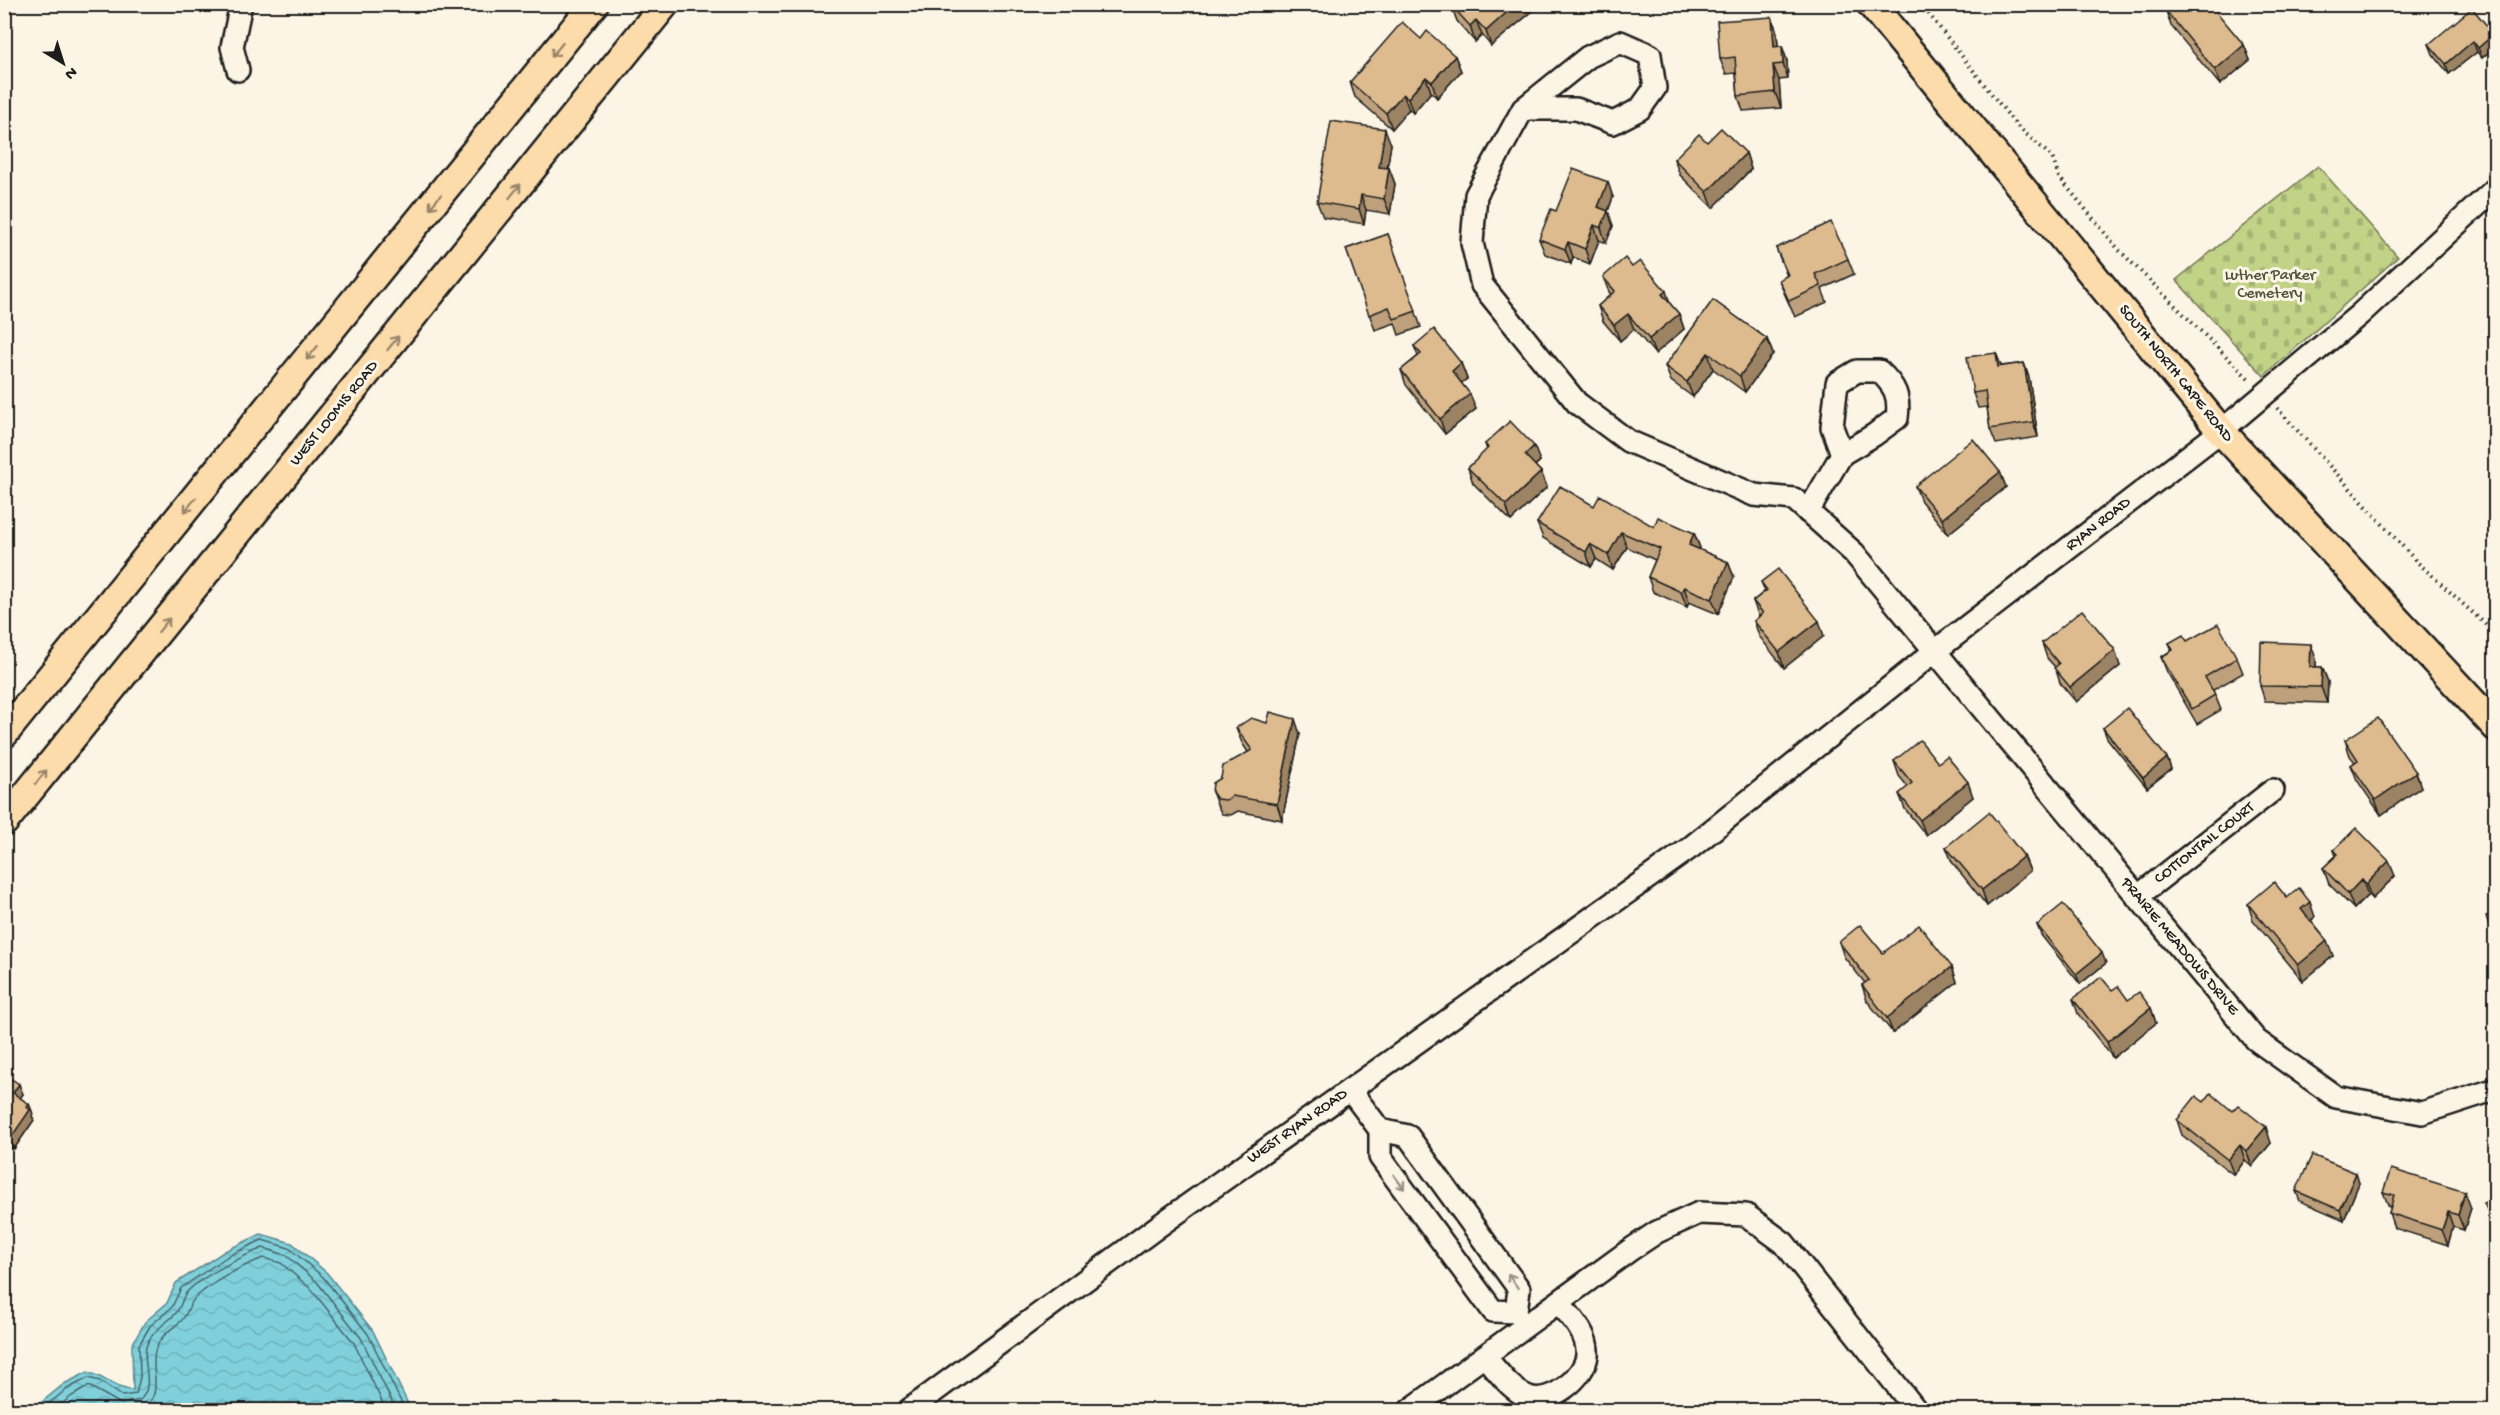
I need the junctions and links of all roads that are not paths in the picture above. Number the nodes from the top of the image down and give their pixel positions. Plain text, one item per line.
1 (241, 4) edge
2 (594, 4) edge
3 (665, 4) edge
4 (1877, 6) edge
5 (238, 70) dead end
6 (1523, 109) junction
7 (2496, 188) edge
8 (2221, 431) junction
9 (1842, 454) dead end
10 (1808, 512) junction
11 (1935, 651) junction
12 (2496, 727) edge
13 (4, 734) edge
14 (2273, 790) dead end
15 (4, 822) edge
16 (1690, 849) joint
17 (2137, 897) junction
18 (2496, 1089) edge
19 (1350, 1090) junction
20 (1380, 1130) junction
21 (1559, 1303) junction
22 (1522, 1320) junction
23 (1485, 1357) junction
24 (909, 1410) edge
25 (1410, 1410) edge
26 (1916, 1410) edge

1 - 5 street
2 -> 13 main road
15 -> 3 main road, WEST LOOMIS ROAD
4 - 8 main road, SOUTH NORTH CAPE ROAD
6 - 6 street
6 - 10 street, PRAIRIE MEADOWS DRIVE
7 - 8 street, RYAN ROAD
8 - 11 street, RYAN ROAD
8 - 12 main road, SOUTH NORTH CAPE ROAD
9 - 10 street
10 - 11 street, PRAIRIE MEADOWS DRIVE
11 - 16 street, RYAN ROAD
11 - 17 street, PRAIRIE MEADOWS DRIVE
14 - 17 street, COTTONTAIL COURT
16 - 19 street, WEST RYAN ROAD
17 - 18 street, PRAIRIE MEADOWS DRIVE
19 - 20 street
19 - 24 street, WEST RYAN ROAD
20 -> 22 street
22 -> 20 street
21 - 22 street
21 - 23 street
21 - 26 street
22 - 23 street
23 - 25 street

